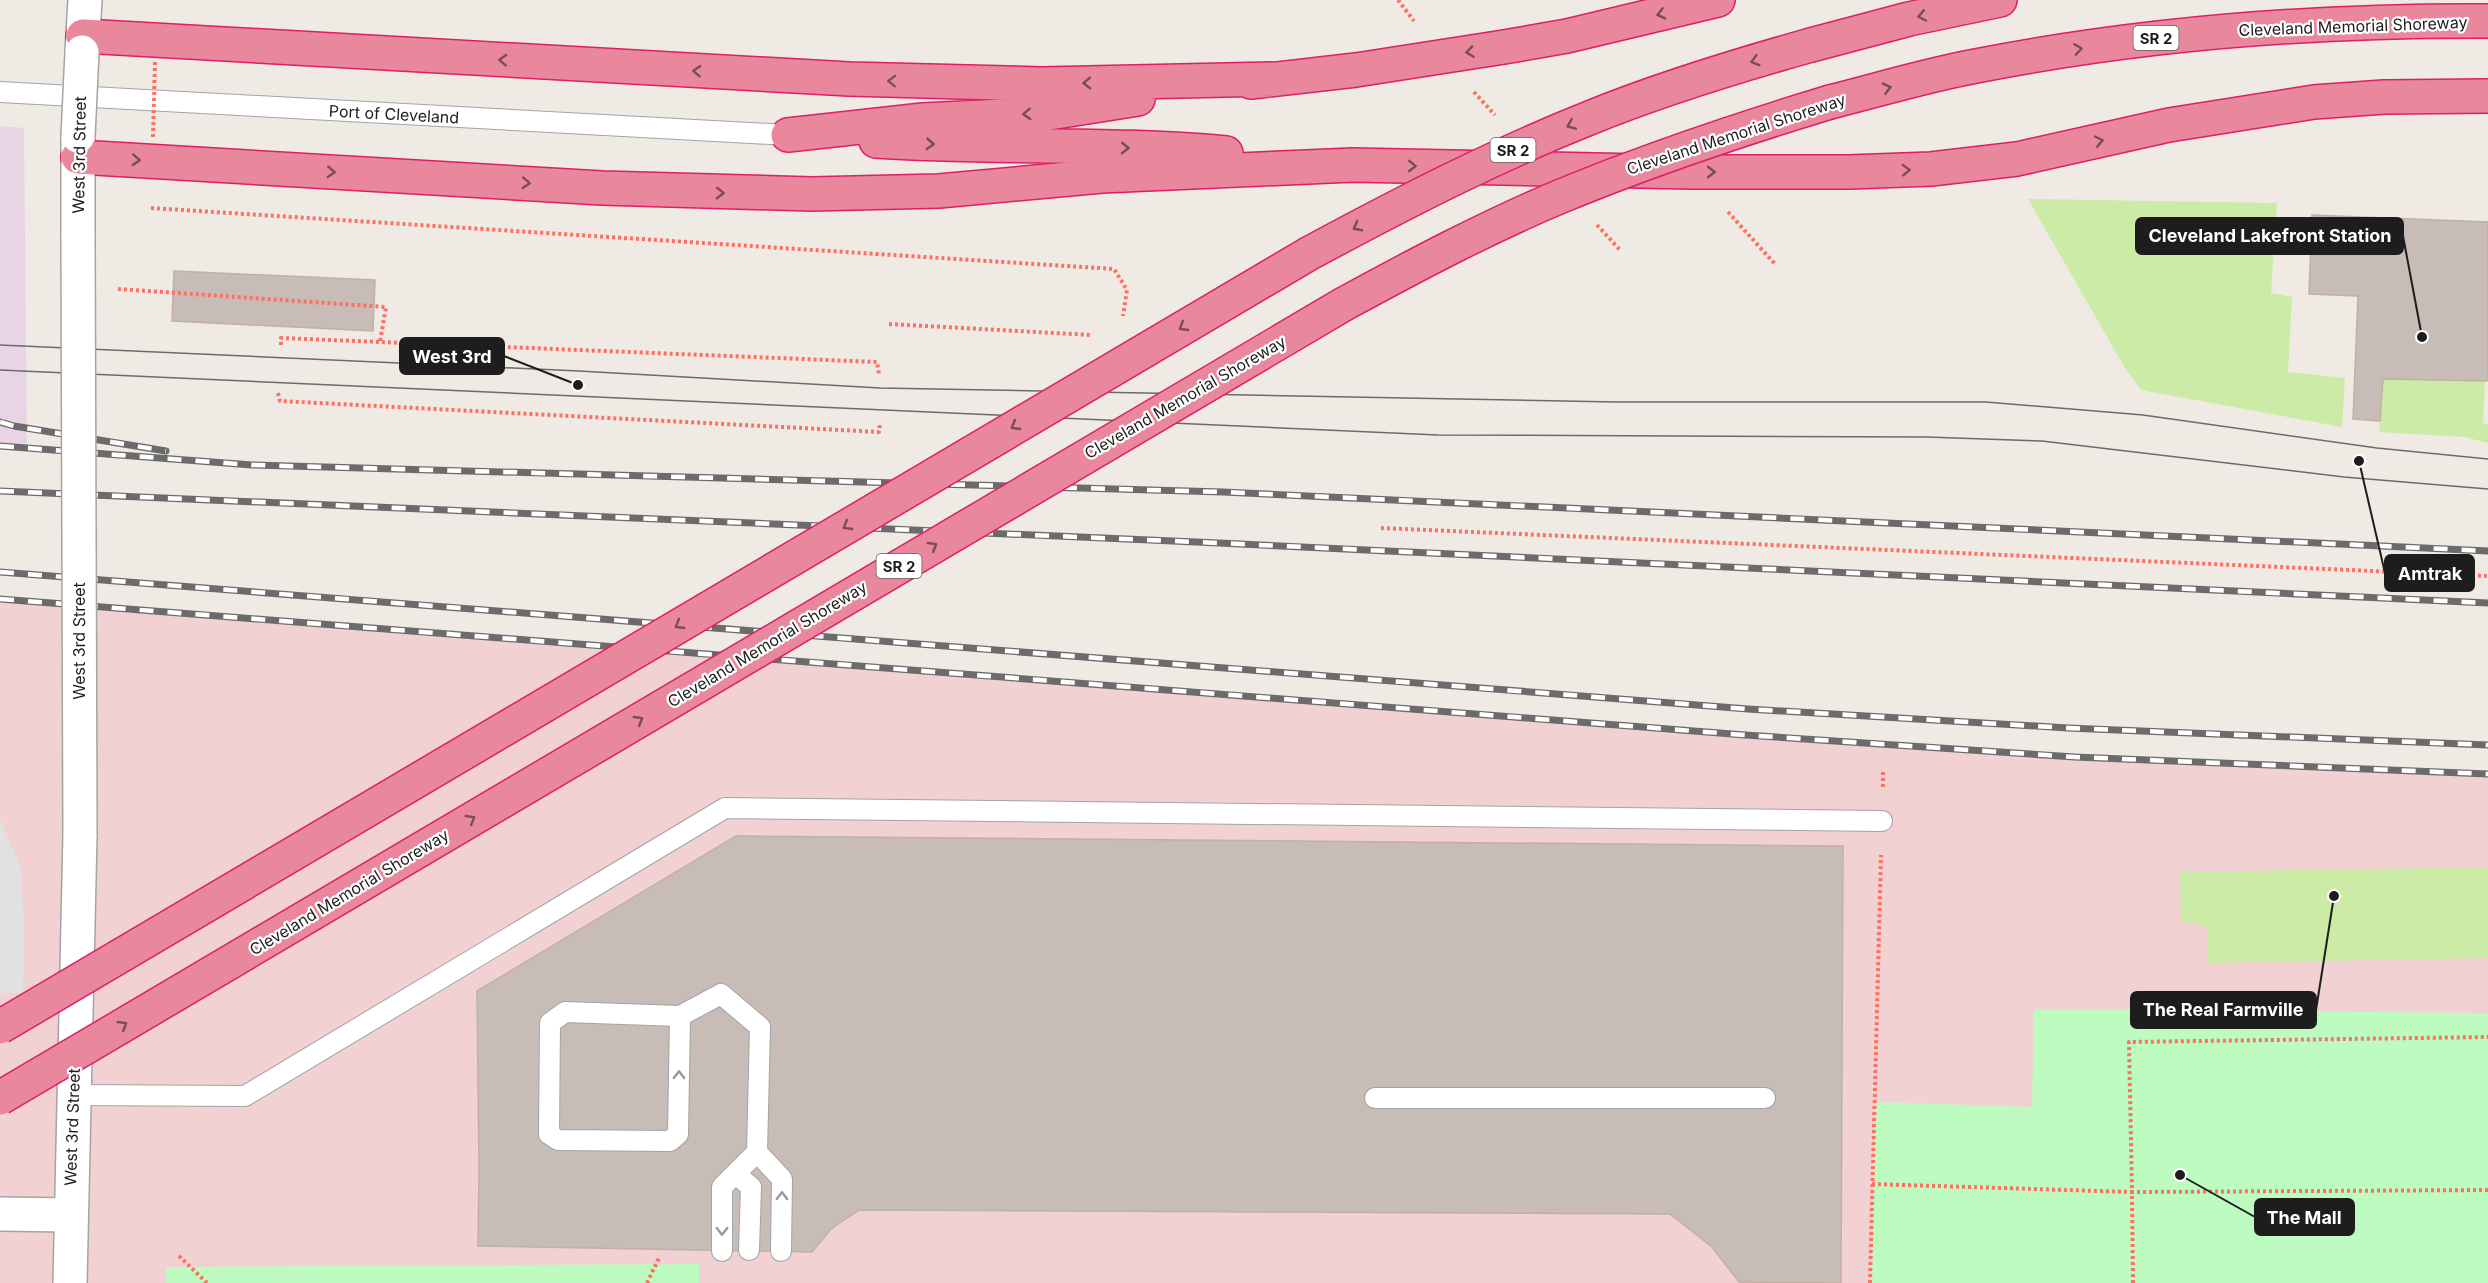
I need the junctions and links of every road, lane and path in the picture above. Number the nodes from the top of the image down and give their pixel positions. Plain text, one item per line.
1 (85, 0) edge
2 (1398, 0) edge
3 (1718, 0) edge
4 (2000, 0) edge
5 (2488, 21) edge
6 (1418, 25) dead end
7 (82, 44) junction
8 (155, 61) dead end
9 (1272, 79) junction
10 (0, 92) edge
11 (2488, 96) edge
12 (788, 135) junction
13 (153, 137) dead end
14 (78, 147) junction
15 (1353, 165) junction
16 (151, 208) dead end
17 (1725, 209) dead end
18 (1775, 264) dead end
19 (78, 288) junction
20 (1122, 318) dead end
21 (890, 324) dead end
22 (1092, 335) dead end
23 (380, 342) junction
24 (280, 345) dead end
25 (879, 374) dead end
26 (279, 393) dead end
27 (880, 422) dead end
28 (1381, 528) dead end
29 (2488, 576) edge
30 (1883, 771) dead end
31 (1882, 821) junction
32 (680, 1016) junction
33 (0, 1027) edge
34 (2488, 1037) edge
35 (73, 1095) junction
36 (0, 1098) edge
37 (1375, 1098) dead end
38 (1765, 1098) dead end
39 (757, 1152) junction
40 (737, 1175) junction
41 (1872, 1184) junction
42 (2488, 1190) edge
43 (2132, 1192) junction
44 (0, 1214) edge
45 (70, 1215) junction
46 (749, 1250) dead end
47 (722, 1251) dead end
48 (781, 1251) dead end
49 (179, 1256) dead end
50 (660, 1256) dead end
51 (70, 1283) edge
52 (207, 1283) edge
53 (647, 1283) edge
54 (1870, 1283) edge
55 (2133, 1283) edge

1 - 7 street, West 3rd Street
2 - 6 path
3 -> 9 highway
4 -> 33 highway, SR 2, bridge
36 -> 5 highway, Cleveland Memorial Shoreway / SR 2, bridge
9 -> 7 highway
7 - 14 street, West 3rd Street, bridge
8 - 13 path, bridge
9 -> 12 highway
10 - 12 lane, Port of Cleveland
15 -> 11 highway
12 -> 15 highway
14 -> 15 highway
14 - 19 street, West 3rd Street, bridge
16 - 20 path
17 - 18 path
19 - 23 path
19 - 35 street, West 3rd Street, bridge
21 - 22 path
23 - 24 path
23 - 25 path
26 - 27 path
28 - 29 path
30 - 31 path
31 - 35 lane
31 - 41 path
32 -> 32 lane
32 - 39 lane
34 - 43 path
35 - 45 street, West 3rd Street
37 - 38 lane
39 - 40 lane
48 -> 39 lane
40 - 46 lane
40 -> 47 lane
41 - 43 path
41 - 54 path
42 - 43 path
43 - 55 path
44 - 45 street
45 - 51 street, West 3rd Street
49 - 52 path
50 - 53 path

